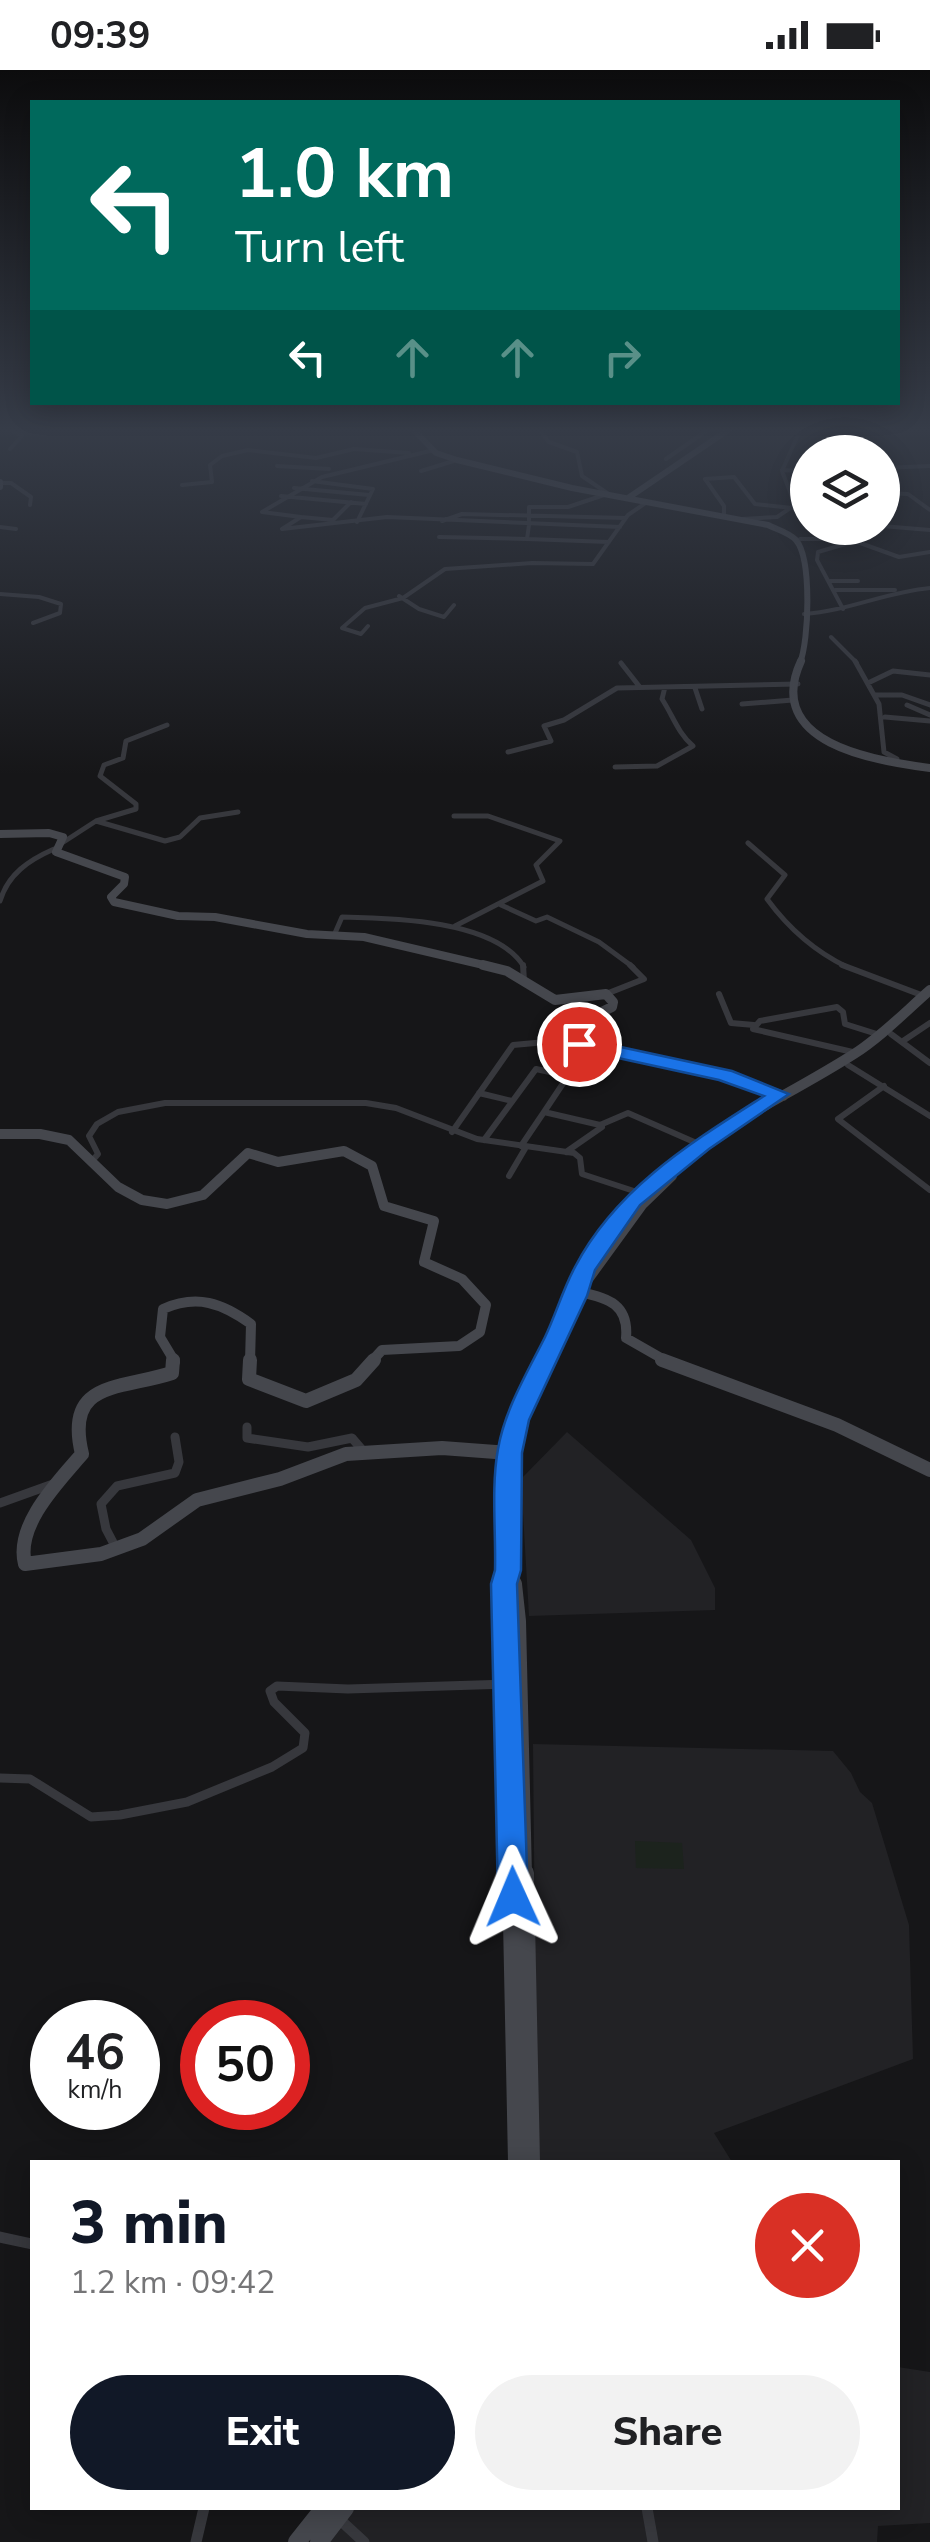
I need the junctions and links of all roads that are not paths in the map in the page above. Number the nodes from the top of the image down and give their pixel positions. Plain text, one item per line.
1 (609, 543) edge
2 (799, 543) edge
3 (803, 545) edge
4 (841, 545) edge
5 (869, 545) edge
6 (930, 552) edge
7 (830, 581) junction
8 (858, 581) dead end
9 (930, 588) edge
10 (835, 590) junction
11 (900, 591) junction
12 (0, 594) edge
13 (401, 596) junction
14 (454, 605) dead end
15 (842, 608) junction
16 (806, 614) junction
17 (33, 624) dead end
18 (368, 626) dead end
19 (831, 637) dead end
20 (621, 664) dead end
21 (930, 675) edge
22 (795, 683) junction
23 (868, 683) junction
24 (641, 686) junction
25 (664, 688) junction
26 (696, 688) junction
27 (876, 695) junction
28 (794, 700) junction
29 (742, 704) dead end
30 (907, 705) dead end
31 (930, 705) edge
32 (702, 709) dead end
33 (885, 718) junction
34 (930, 718) edge
35 (166, 724) dead end
36 (508, 752) dead end
37 (897, 762) junction
38 (615, 767) dead end
39 (930, 767) edge
40 (238, 812) dead end
41 (454, 816) dead end
42 (96, 821) junction
43 (0, 834) edge
44 (748, 843) dead end
45 (58, 846) junction
46 (0, 901) edge
47 (501, 905) junction
48 (456, 926) junction
49 (336, 933) junction
50 (524, 982) junction
51 (606, 994) junction
52 (719, 994) dead end
53 (928, 995) edge
54 (930, 1023) edge
55 (754, 1025) junction
56 (607, 1033) dead end
57 (886, 1034) junction
58 (579, 1039) junction
59 (903, 1041) junction
60 (604, 1050) junction
61 (857, 1052) junction
62 (930, 1063) edge
63 (848, 1064) junction
64 (884, 1086) junction
65 (479, 1093) junction
66 (783, 1096) junction
67 (512, 1101) junction
68 (544, 1112) junction
69 (930, 1116) edge
70 (606, 1124) junction
71 (452, 1132) junction
72 (0, 1134) edge
73 (484, 1140) junction
74 (702, 1145) junction
75 (523, 1146) junction
76 (566, 1152) junction
77 (92, 1161) junction
78 (509, 1176) dead end
79 (930, 1190) edge
80 (645, 1195) junction
81 (578, 1293) junction
82 (247, 1426) dead end
83 (175, 1437) dead end
84 (364, 1452) junction
85 (510, 1453) junction
86 (930, 1470) edge
87 (53, 1484) junction
88 (0, 1503) edge
89 (116, 1548) junction
90 (508, 1570) junction
91 (509, 1684) junction
92 (0, 1778) edge
93 (519, 1918) junction
94 (517, 2160) edge
95 (531, 2160) edge
96 (0, 2237) edge
97 (30, 2244) edge
98 (204, 2510) edge
99 (647, 2510) edge
100 (336, 2511) edge
101 (196, 2542) edge
102 (297, 2542) edge
103 (318, 2542) edge
104 (364, 2542) edge
105 (653, 2542) edge

1 - 13 street
2 - 16 main road
3 - 16 main road
4 - 7 street
5 - 6 street
7 - 8 street
7 - 10 street
9 - 11 street
10 - 11 street
10 - 15 street
11 - 15 street
12 - 17 street
13 - 14 street
13 - 18 street
15 - 16 street
16 - 22 main road
19 - 23 street
20 - 24 street
21 - 23 street
22 - 26 street
22 - 28 main road
22 - 37 main road
23 - 27 street
24 - 25 street
24 - 36 street
25 - 26 street
25 - 38 street
26 - 32 street
27 - 31 street
27 - 33 street
28 - 29 street
28 - 37 main road
30 - 34 street
33 - 34 street
33 - 37 street
35 - 42 street
37 - 39 main road
40 - 42 street
41 - 47 street
42 - 45 street
43 - 45 main road
44 - 53 street
45 - 46 street
45 - 49 main road
47 - 48 street
47 - 51 street
48 - 49 street
48 - 50 street
49 - 50 main road
50 - 51 main road
51 - 58 main road
52 - 55 street
53 - 57 main road
54 - 59 street
55 - 57 street
55 - 61 street
56 - 60 street
57 - 59 street
57 - 61 main road
57 - 63 main road
58 - 60 main road
58 - 65 street
59 - 62 street
60 - 66 main road
61 - 66 main road
63 - 64 street
63 - 66 main road
64 - 69 street
64 - 79 street
65 - 67 street
65 - 71 street
66 - 74 main road
66 - 80 main road
67 - 68 street
67 - 73 street
68 - 70 street
68 - 75 street
70 - 74 street
70 - 76 street
71 - 73 street
71 - 77 street
72 - 77 main road
73 - 75 street
74 - 80 main road
75 - 76 street
75 - 78 street
76 - 80 street
77 - 87 main road
80 - 81 main road
81 - 85 main road
81 - 86 main road
82 - 84 street
83 - 89 street
84 - 85 main road
84 - 89 main road
85 - 90 main road
87 - 88 street
87 - 89 main road
90 - 91 main road
90 - 93 main road
91 - 92 street
91 - 93 main road
93 - 94 main road
93 - 95 main road
96 - 97 street
98 - 101 street
99 - 105 street
100 - 102 main road
100 - 103 main road
100 - 104 street

